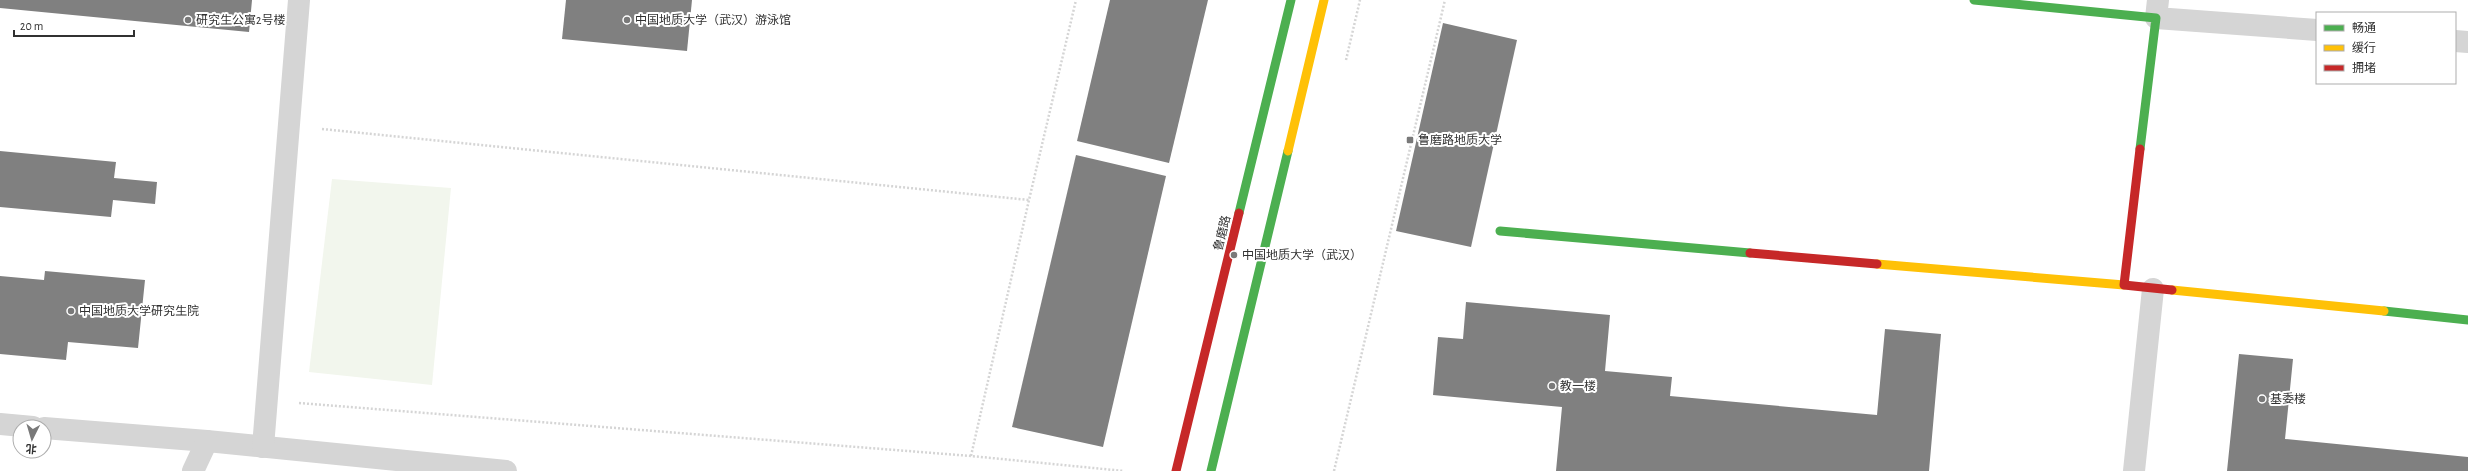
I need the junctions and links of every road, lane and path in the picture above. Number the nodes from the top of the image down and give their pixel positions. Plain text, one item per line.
1 (299, 0) edge
2 (1076, 0) edge
3 (1292, 0) edge
4 (1324, 0) edge
5 (1445, 0) edge
6 (1974, 0) edge
7 (2157, 9) edge
8 (2316, 30) edge
9 (2456, 41) edge
10 (2468, 42) edge
11 (289, 126) junction
12 (1029, 200) junction
13 (1500, 231) dead end
14 (2124, 285) junction
15 (2152, 288) junction
16 (2468, 320) edge
17 (267, 401) junction
18 (0, 424) edge
19 (12, 425) edge
20 (52, 429) edge
21 (207, 441) junction
22 (263, 447) junction
23 (971, 456) junction
24 (193, 471) edge
25 (506, 471) edge
26 (1124, 471) edge
27 (1176, 471) edge
28 (1211, 471) edge
29 (1334, 471) edge
30 (2134, 471) edge

1 - 11 street
2 - 12 path
3 - 27 street, 鲁磨路
4 - 28 street
5 - 29 path
6 - 7 street
7 - 8 street
7 - 14 street
9 - 10 street
11 - 12 path
11 - 17 street
12 - 23 path
13 - 14 street
14 - 15 street
15 - 16 street
15 - 30 street
17 - 22 street
17 - 23 path
18 - 19 street
20 - 21 street
21 - 22 street
21 - 24 street
22 - 25 street
23 - 26 path

